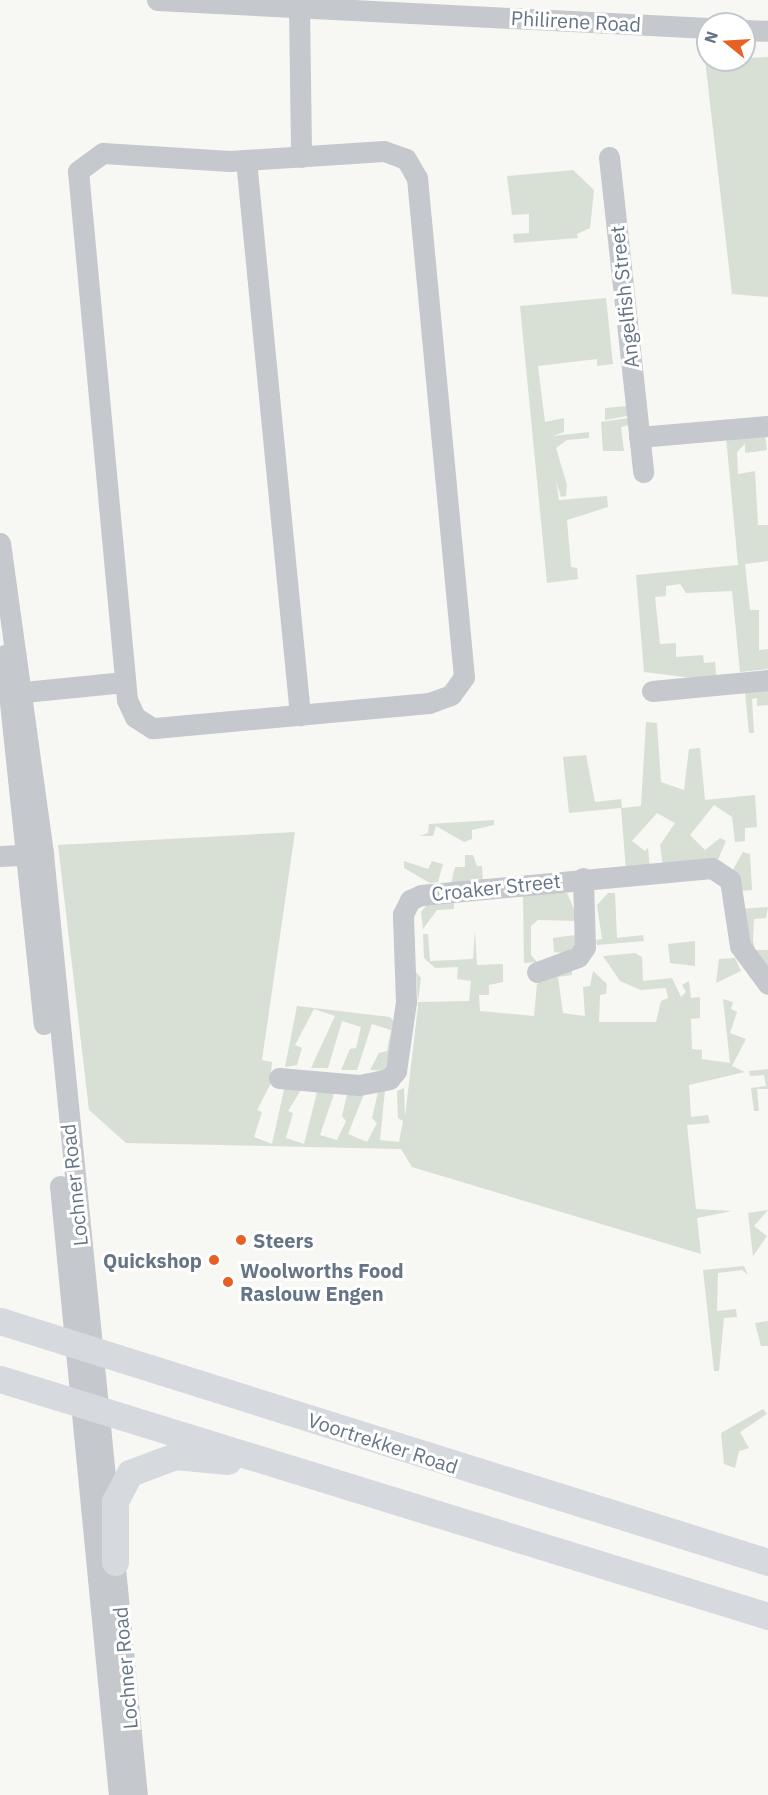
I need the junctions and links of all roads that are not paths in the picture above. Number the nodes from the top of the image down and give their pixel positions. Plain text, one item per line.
1 (157, 0) edge
2 (301, 4) edge
3 (696, 27) edge
4 (301, 157) junction
5 (609, 158) dead end
6 (246, 160) junction
7 (768, 426) edge
8 (639, 437) junction
9 (643, 472) dead end
10 (0, 543) edge
11 (3, 576) junction
12 (768, 680) edge
13 (125, 682) junction
14 (652, 691) dead end
15 (24, 692) junction
16 (300, 715) junction
17 (34, 855) junction
18 (0, 856) edge
19 (583, 878) junction
20 (537, 972) dead end
21 (768, 984) edge
22 (279, 1077) dead end
23 (0, 1321) edge
24 (82, 1346) junction
25 (0, 1379) edge
26 (87, 1404) junction
27 (410, 1504) junction
28 (115, 1562) junction
29 (768, 1562) edge
30 (768, 1616) edge
31 (118, 1795) edge
32 (137, 1795) edge

1 - 2 street, Philirene Road
2 - 3 street, Philirene Road
2 - 4 street
4 - 6 street
4 - 16 street
5 - 8 street, Angelfish Street
6 - 13 street
6 - 16 street
7 - 8 street
8 - 9 street, Angelfish Street
10 - 11 street, Lochner Road
11 - 15 street, Lochner Road
11 - 17 street, Lochner Road
12 - 14 street
13 - 15 street
13 - 16 street
15 - 17 street, Lochner Road
17 - 18 street
17 - 24 street, Lochner Road
19 - 20 street
19 - 21 street, Croaker Street
19 - 22 street, Croaker Street
23 - 24 main road, Voortrekker Road
24 - 26 street, Lochner Road
24 - 29 main road, Voortrekker Road
25 - 26 main road
26 - 27 main road
26 - 28 street, Lochner Road
26 - 31 street, Lochner Road
27 - 28 main road
27 - 30 main road
28 - 32 street, Lochner Road

